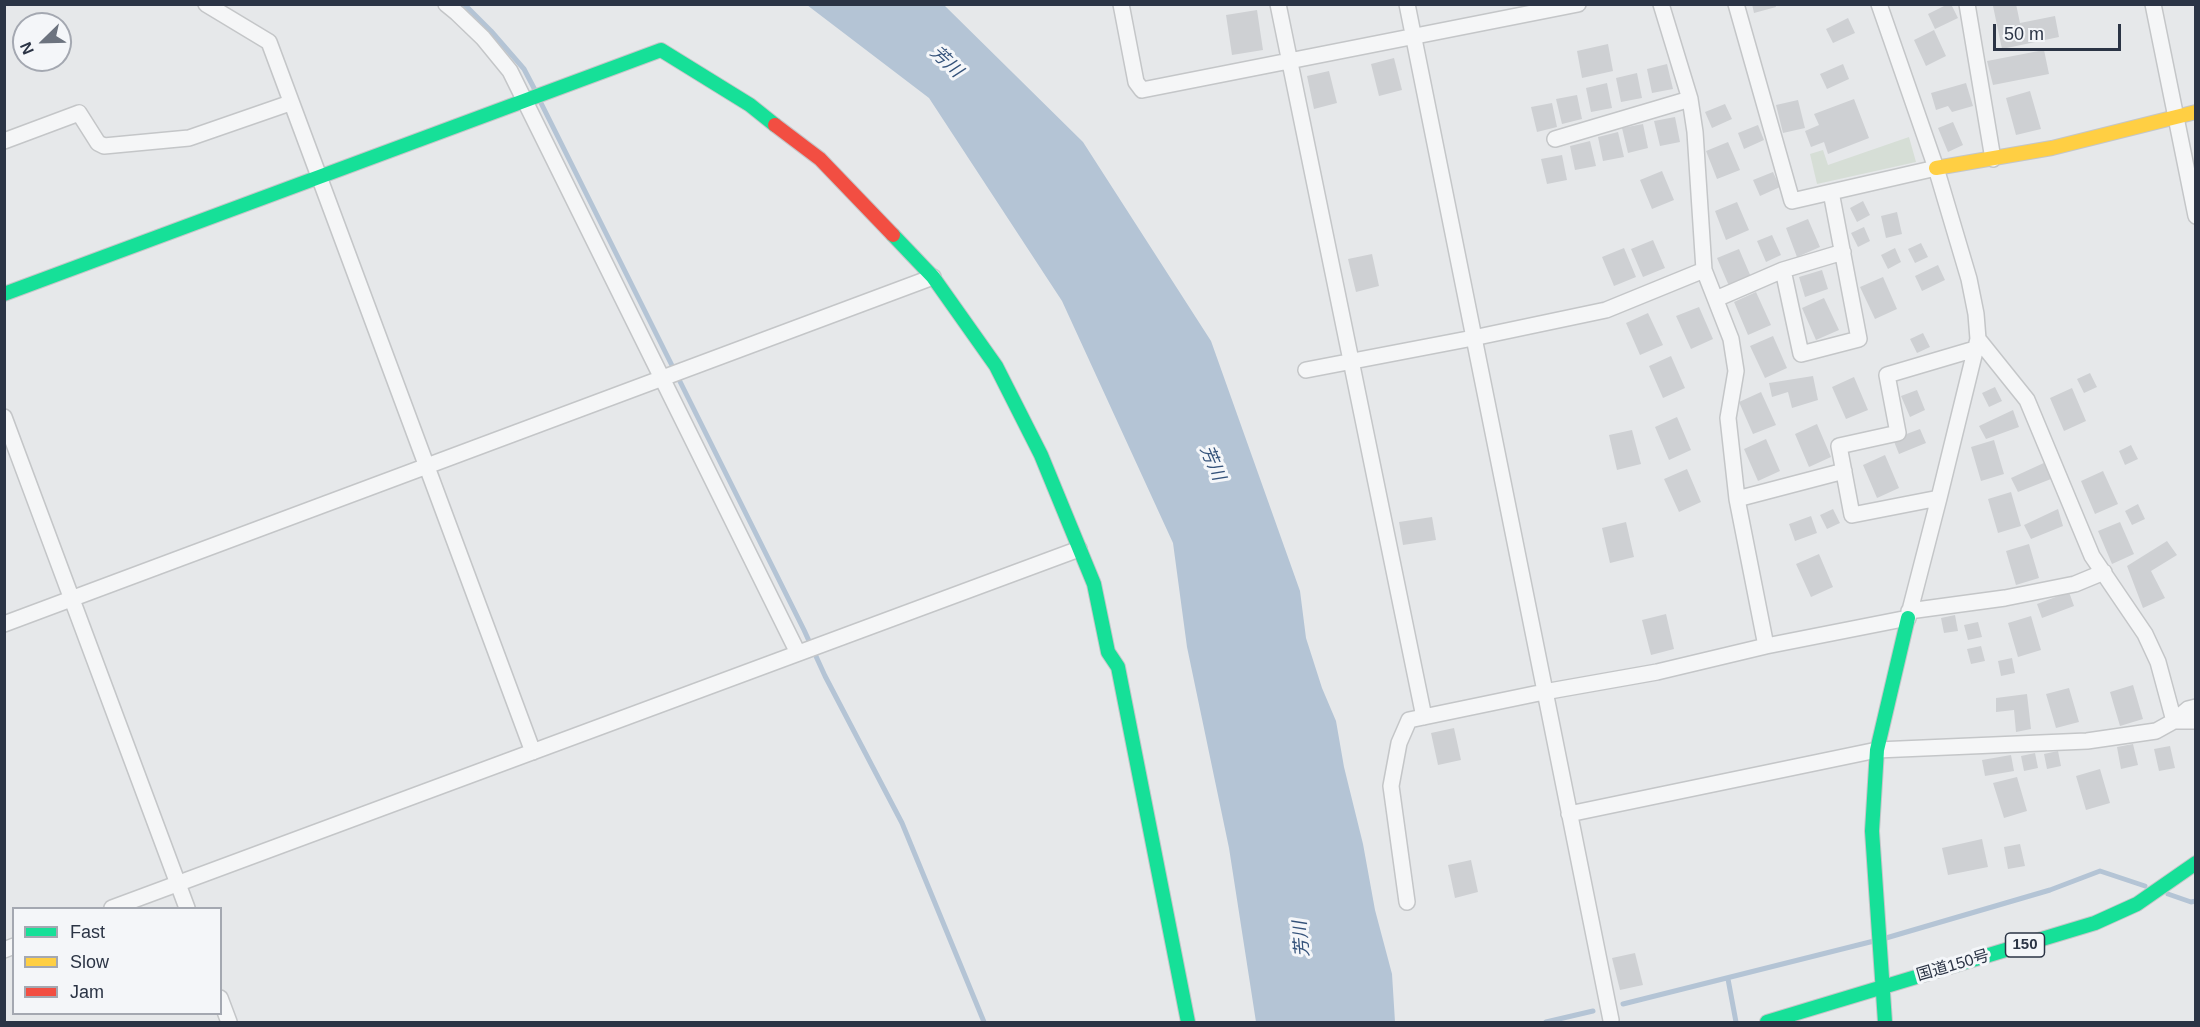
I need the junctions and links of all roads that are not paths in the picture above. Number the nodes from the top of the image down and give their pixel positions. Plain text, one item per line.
1 (206, 4) edge
2 (446, 4) edge
3 (1120, 4) edge
4 (1278, 4) edge
5 (1407, 4) edge
6 (1578, 4) edge
7 (1661, 4) edge
8 (1736, 4) edge
9 (1879, 4) edge
10 (1967, 4) edge
11 (2153, 4) edge
12 (1413, 38) junction
13 (1289, 61) junction
14 (1690, 99) junction
15 (525, 100) junction
16 (290, 103) junction
17 (2196, 112) edge
18 (2175, 116) junction
19 (1555, 139) dead end
20 (4, 141) edge
21 (1993, 159) junction
22 (1936, 168) junction
23 (318, 178) junction
24 (1831, 192) junction
25 (2196, 216) edge
26 (1843, 252) junction
27 (1704, 270) junction
28 (1783, 270) junction
29 (933, 277) junction
30 (4, 294) edge
31 (1716, 299) junction
32 (1473, 338) junction
33 (1977, 344) junction
34 (1351, 361) junction
35 (1306, 370) dead end
36 (664, 377) junction
37 (4, 417) edge
38 (427, 467) junction
39 (1844, 471) junction
40 (1940, 498) junction
41 (1737, 499) junction
42 (1079, 549) junction
43 (2104, 572) junction
44 (73, 598) junction
45 (1909, 615) junction
46 (4, 624) edge
47 (1766, 646) junction
48 (800, 652) junction
49 (1544, 692) junction
50 (2196, 707) edge
51 (1424, 717) junction
52 (2174, 721) junction
53 (2196, 721) edge
54 (1877, 750) junction
55 (533, 752) junction
56 (1569, 814) junction
57 (2196, 863) edge
58 (178, 883) junction
59 (1407, 902) dead end
60 (117, 907) edge
61 (186, 907) edge
62 (1882, 987) junction
63 (222, 1004) edge
64 (1611, 1020) dead end
65 (229, 1023) edge
66 (1188, 1023) edge
67 (1767, 1023) edge
68 (1885, 1023) edge

1 - 16 street
2 - 15 street
3 - 13 street
4 - 13 street
5 - 12 street
6 - 12 street
7 - 14 street
8 - 24 street
9 - 22 street
10 - 21 street
11 - 18 street
12 - 13 street
12 - 32 street
13 - 34 street
14 - 19 street
14 - 27 street
15 - 23 main road
15 - 29 main road
15 - 36 street
16 - 20 street
16 - 23 street
17 - 18 main road
18 - 21 main road
18 - 25 street
21 - 22 main road
22 - 24 street
22 - 33 street
23 - 30 main road
23 - 38 street
24 - 26 street
26 - 28 street
26 - 28 street
27 - 31 street
27 - 32 street
28 - 31 street
29 - 36 street
29 - 42 main road
31 - 41 street
32 - 34 street
32 - 49 street
33 - 39 street
33 - 40 street
33 - 43 street
34 - 35 street
34 - 51 street
36 - 38 street
36 - 48 street
37 - 44 street
38 - 44 street
38 - 55 street
39 - 40 street
39 - 41 street
40 - 45 street
41 - 47 street
42 - 48 street
42 - 66 main road
43 - 45 street
43 - 52 street
44 - 46 street
44 - 58 street
45 - 47 street
45 - 54 main road
47 - 49 street
48 - 55 street
49 - 51 street
49 - 56 street
50 - 52 street
51 - 59 street
52 - 53 street
52 - 54 street
54 - 56 street
54 - 62 main road
55 - 58 street
56 - 64 street
57 - 62 main road, 国道150号 / 150
58 - 60 street
58 - 61 street
62 - 67 main road, 国道150号 / 150
62 - 68 main road
63 - 65 street

